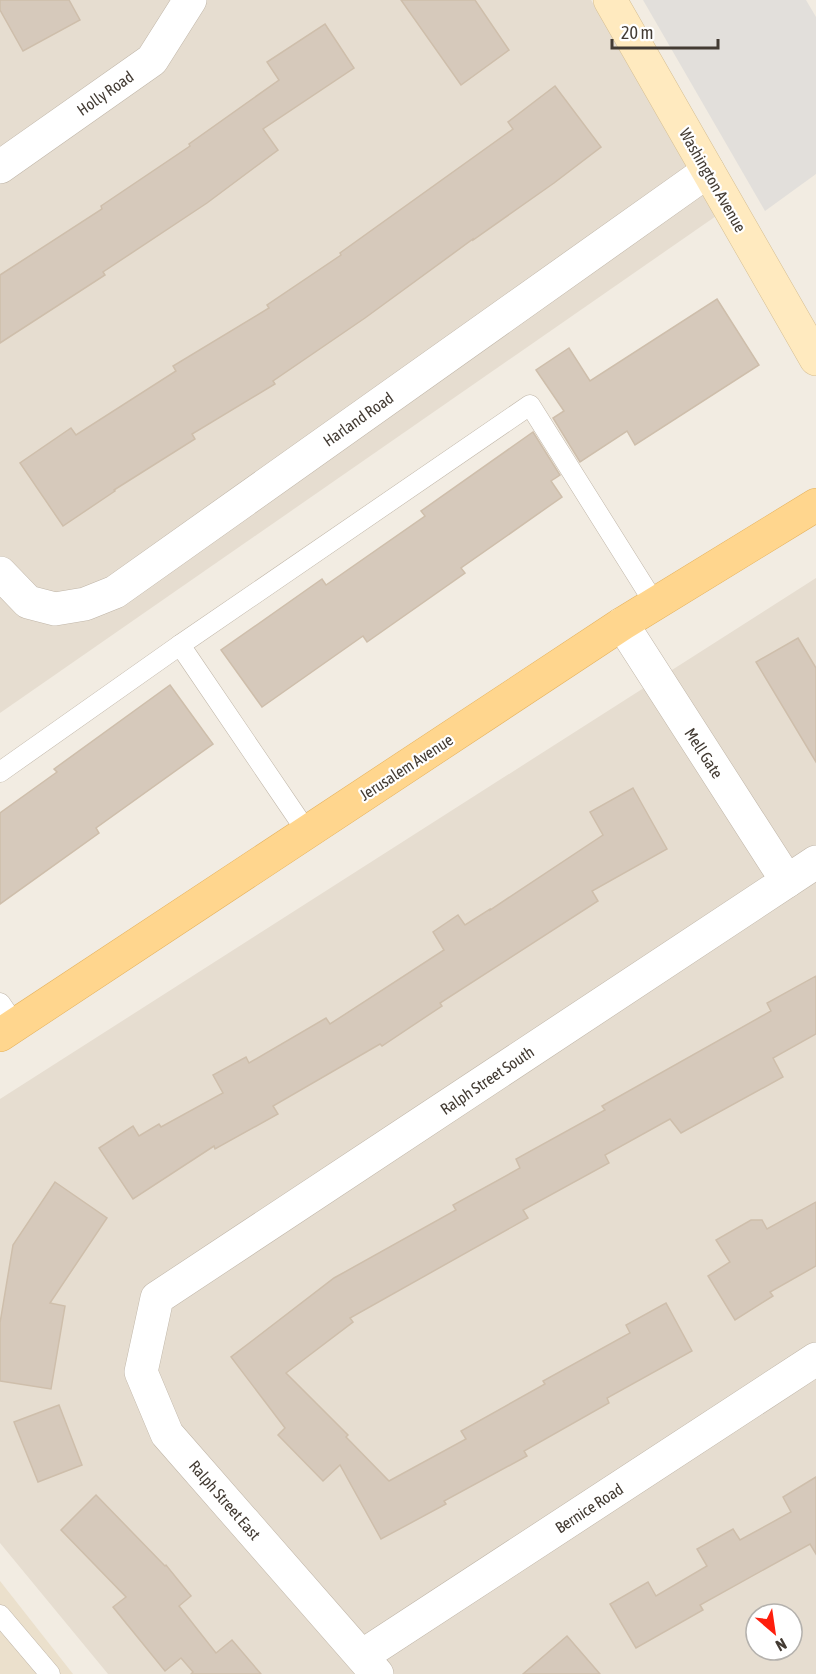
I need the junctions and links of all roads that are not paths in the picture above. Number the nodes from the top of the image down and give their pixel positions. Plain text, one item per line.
1 (190, 0) edge
2 (610, 0) edge
3 (0, 167) edge
4 (708, 171) junction
5 (816, 359) edge
6 (816, 505) edge
7 (0, 573) edge
8 (656, 604) junction
9 (622, 624) junction
10 (180, 645) junction
11 (0, 772) edge
12 (307, 832) junction
13 (816, 862) edge
14 (787, 881) junction
15 (5, 1021) edge
16 (157, 1298) joint
17 (816, 1359) edge
18 (0, 1615) edge
19 (370, 1665) edge
20 (50, 1674) edge

1 - 3 street, Holly Road
2 - 4 street, Washington Avenue
4 - 5 street, Washington Avenue
4 - 7 street, Harland Road
6 - 8 main road, Jerusalem Avenue
8 - 9 main road, Jerusalem Avenue
8 - 10 lane
9 - 12 main road, Jerusalem Avenue
9 - 14 street, Mell Gate
10 - 11 lane
10 - 12 lane
12 - 15 main road, Jerusalem Avenue
13 - 14 street, Ralph Street South
14 - 16 street, Ralph Street South
16 - 19 street, Ralph Street East
17 - 19 street, Bernice Road
18 - 20 lane

